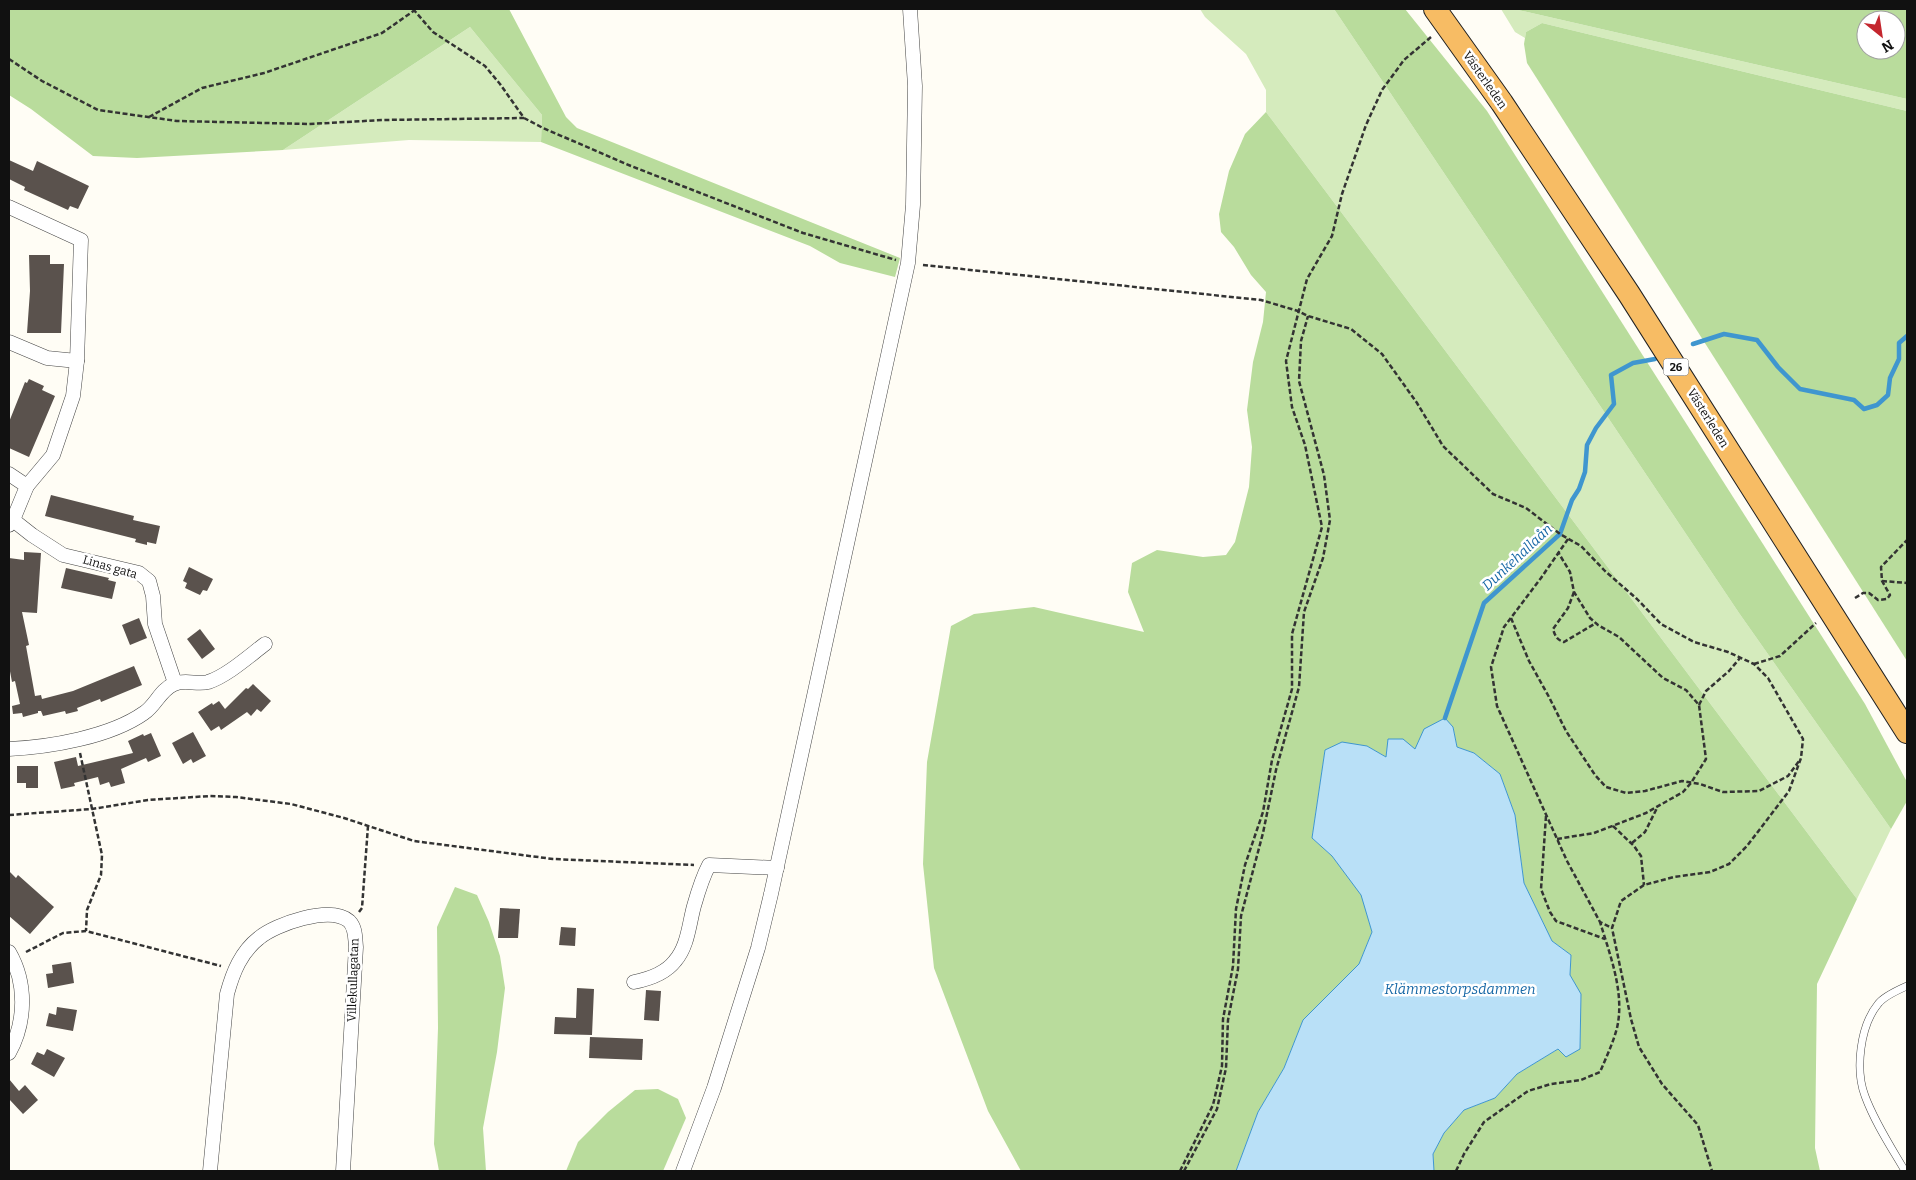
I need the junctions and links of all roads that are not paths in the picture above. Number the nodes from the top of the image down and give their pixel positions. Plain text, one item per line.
1 (910, 9) edge
2 (1435, 9) edge
3 (1449, 9) edge
4 (9, 207) edge
5 (9, 342) edge
6 (77, 361) junction
7 (9, 474) edge
8 (27, 486) junction
9 (11, 522) edge
10 (265, 644) dead end
11 (175, 683) junction
12 (1907, 710) edge
13 (1907, 732) edge
14 (9, 749) edge
15 (777, 868) junction
16 (11, 956) edge
17 (634, 982) dead end
18 (1907, 986) edge
19 (9, 1053) edge
20 (210, 1171) edge
21 (344, 1171) edge
22 (683, 1171) edge
23 (1905, 1171) edge

1 - 15 street
2 - 13 highway, Västerleden / 26
3 - 12 highway, Västerleden / 26
4 - 6 street
5 - 6 street
6 - 8 street
7 - 8 street
8 - 9 street
9 - 11 street, Linas gata
10 - 11 street
11 - 14 street
15 - 17 street
15 - 22 street
16 - 19 street
18 - 23 lane
20 - 21 street, Villekullagatan

